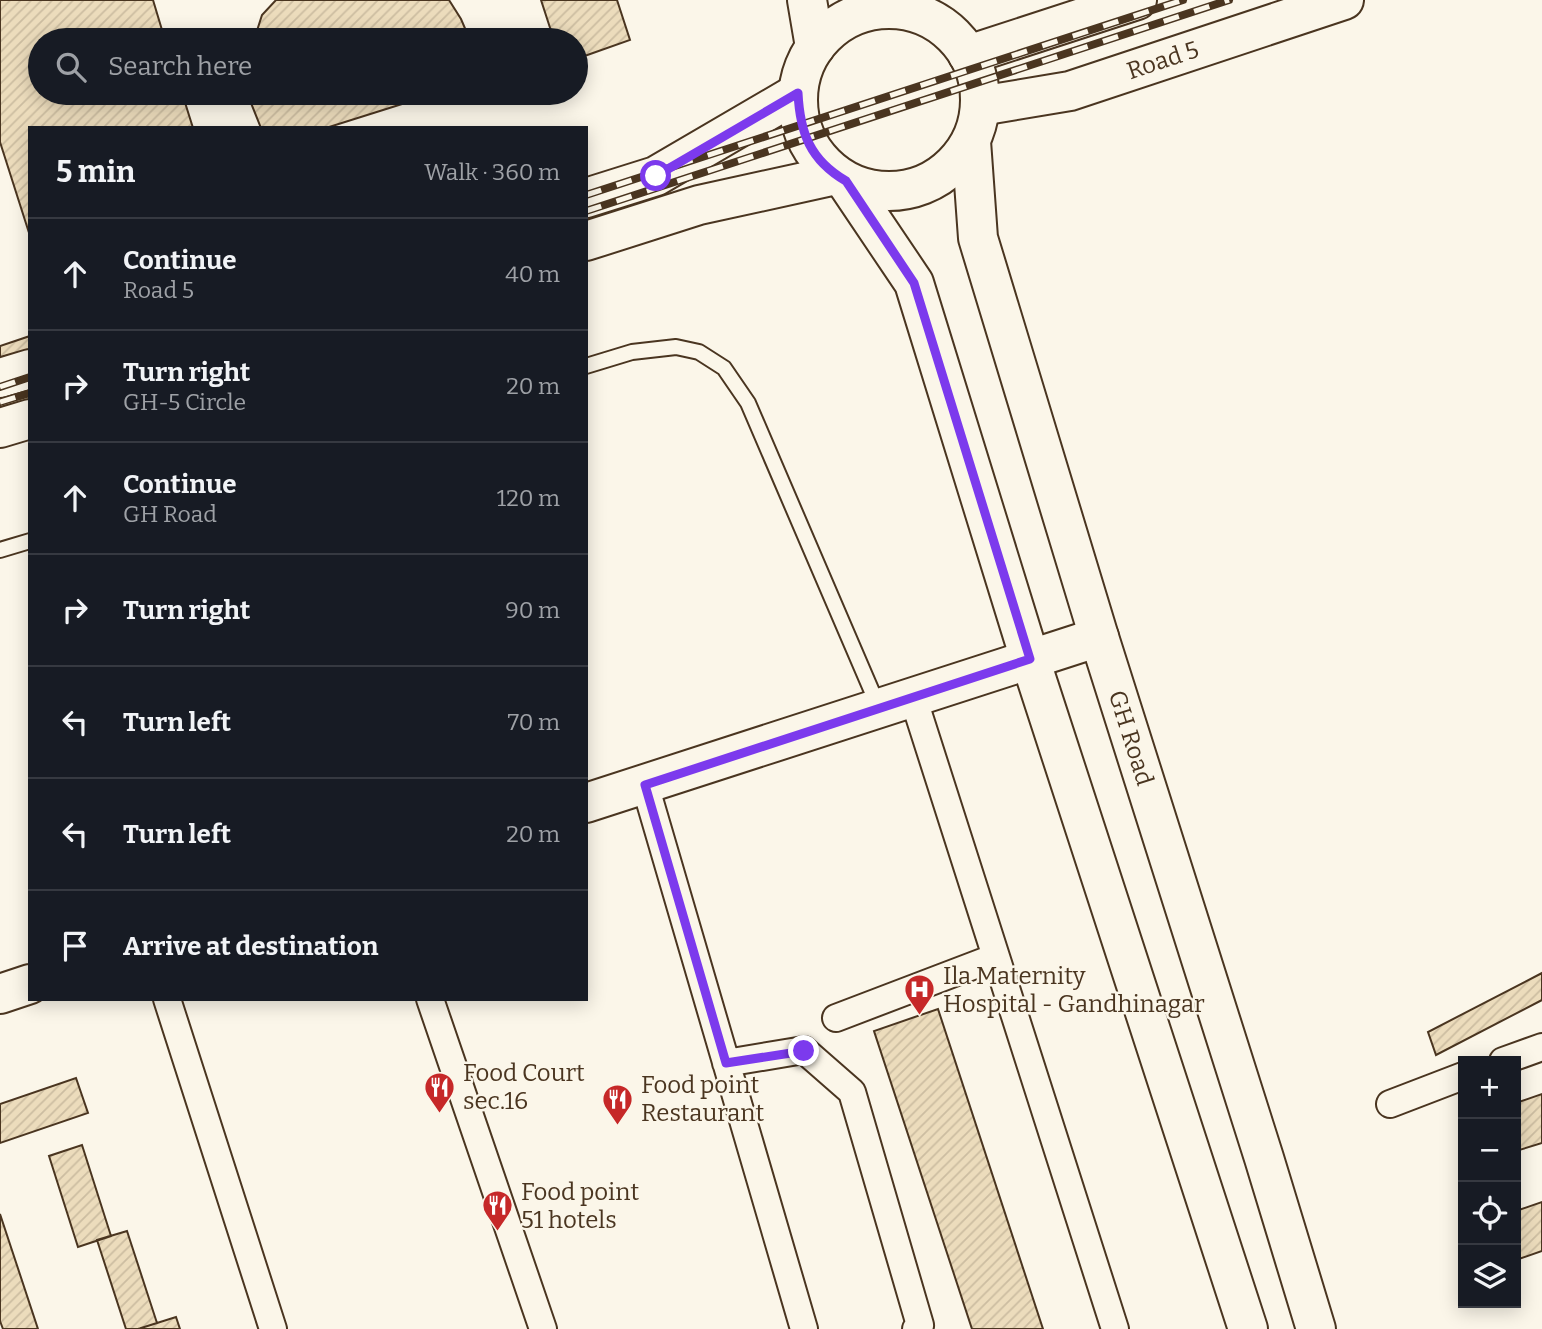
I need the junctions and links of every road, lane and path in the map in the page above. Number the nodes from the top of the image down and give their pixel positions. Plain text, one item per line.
1 (807, 0) edge
2 (1137, 0) edge
3 (1344, 0) edge
4 (903, 5) edge
5 (815, 47) junction
6 (968, 55) junction
7 (798, 93) junction
8 (975, 123) junction
9 (841, 178) junction
10 (588, 197) edge
11 (588, 240) edge
12 (588, 365) edge
13 (28, 370) edge
14 (0, 378) edge
15 (28, 420) edge
16 (0, 428) edge
17 (28, 542) edge
18 (0, 550) edge
19 (1099, 637) junction
20 (1030, 659) junction
21 (896, 703) junction
22 (645, 785) junction
23 (588, 802) edge
24 (996, 957) junction
25 (28, 986) edge
26 (0, 994) edge
27 (168, 1001) edge
28 (431, 1001) edge
29 (836, 1018) dead end
30 (1542, 1047) edge
31 (1517, 1056) edge
32 (726, 1063) junction
33 (1458, 1078) edge
34 (1390, 1104) dead end
35 (273, 1329) edge
36 (543, 1329) edge
37 (804, 1329) edge
38 (916, 1329) edge
39 (1115, 1329) edge
40 (1248, 1329) edge
41 (1316, 1329) edge

1 - 5 main road
2 - 6 main road
3 - 8 main road, Road 5
4 - 5 main road
4 - 6 main road
5 - 7 main road
6 - 8 main road
7 - 9 main road
7 - 10 main road
8 - 9 main road
8 - 19 main road, GH Road
9 - 11 main road
9 - 20 main road
12 - 21 lane
13 - 14 main road
15 - 16 main road
17 - 18 lane
19 - 20 main road
19 - 41 main road, GH Road
20 - 21 main road
20 - 40 main road
21 - 22 main road
21 - 24 street
22 - 23 main road
22 - 32 street
24 - 29 street
24 - 39 street
25 - 26 main road
27 - 35 street
28 - 36 street
30 - 31 street
32 - 37 street
32 - 38 street
33 - 34 street

